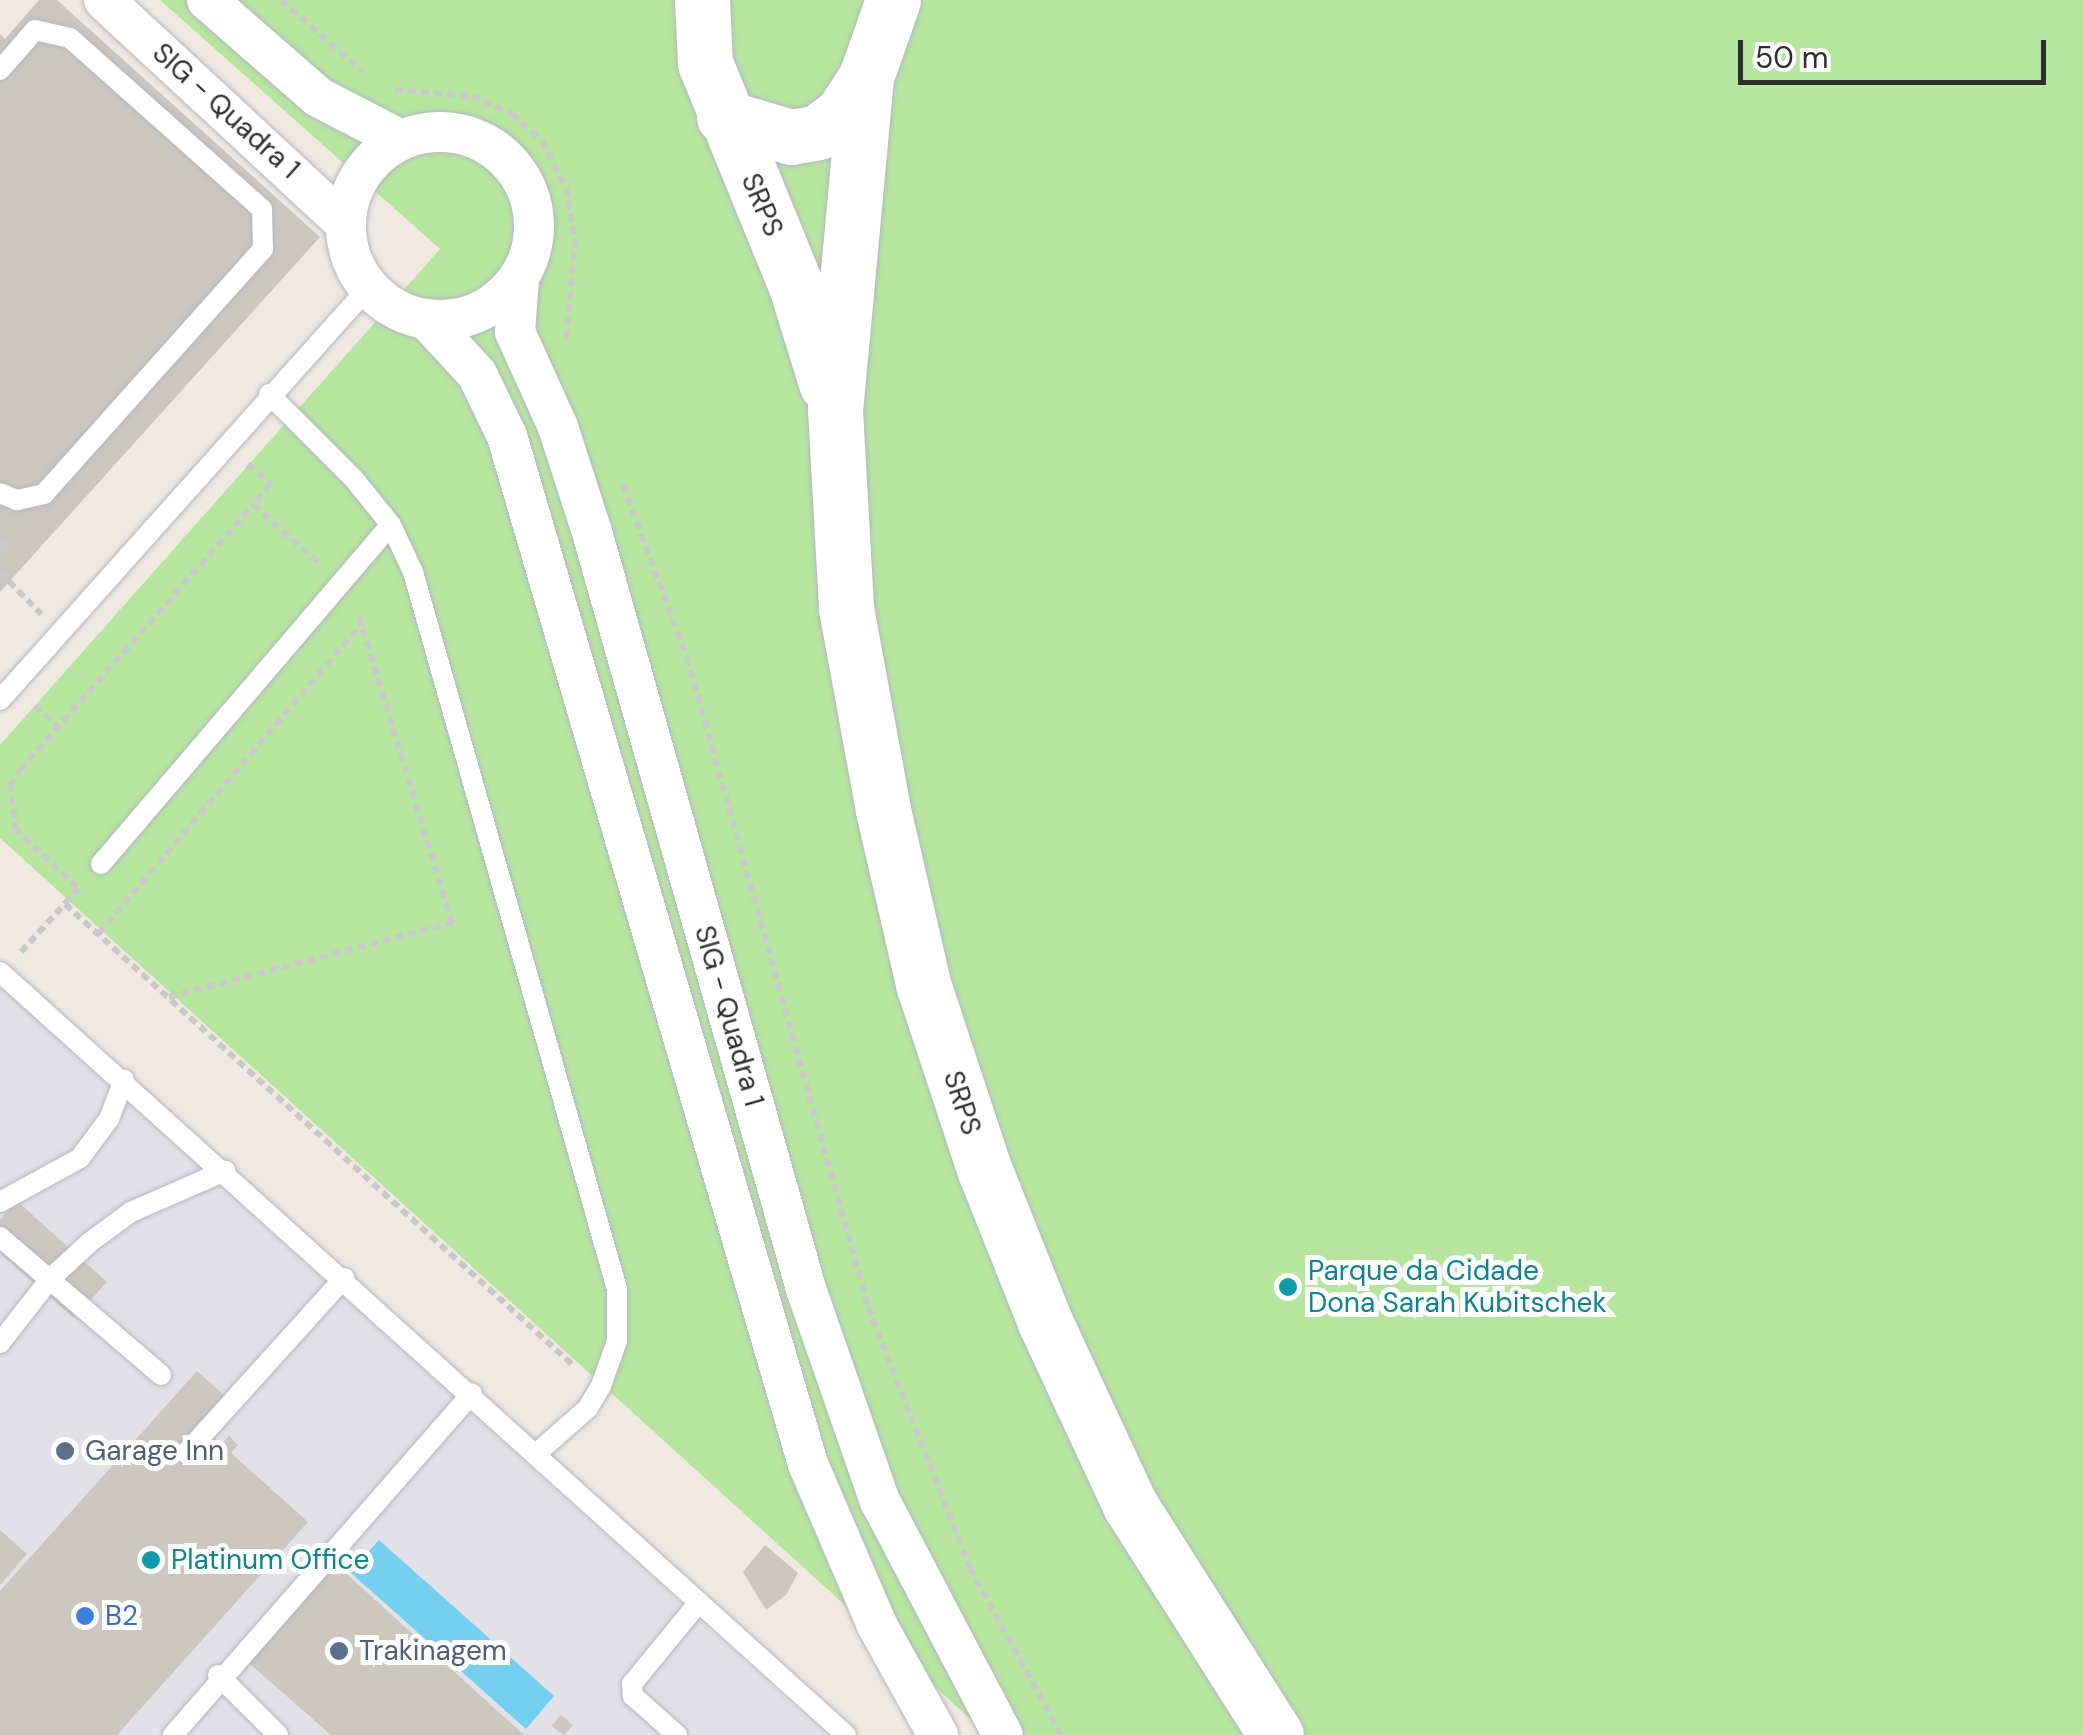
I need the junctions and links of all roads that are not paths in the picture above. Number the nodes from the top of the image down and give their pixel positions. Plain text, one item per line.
1 (104, 0) edge
2 (206, 0) edge
3 (702, 0) edge
4 (893, 0) edge
5 (0, 70) edge
6 (866, 77) junction
7 (724, 118) junction
8 (401, 140) junction
9 (345, 223) junction
10 (519, 278) junction
11 (368, 288) junction
12 (428, 320) junction
13 (270, 394) junction
14 (835, 410) junction
15 (0, 493) edge
16 (391, 526) junction
17 (0, 700) edge
18 (101, 864) road end
19 (1, 972) edge
20 (124, 1080) junction
21 (226, 1171) junction
22 (0, 1202) edge
23 (0, 1238) edge
24 (344, 1278) junction
25 (50, 1279) junction
26 (0, 1343) edge
27 (162, 1375) dead end
28 (472, 1394) junction
29 (186, 1453) dead end
30 (536, 1453) junction
31 (698, 1602) junction
32 (218, 1676) junction
33 (173, 1735) edge
34 (278, 1735) edge
35 (677, 1735) edge
36 (846, 1735) edge
37 (938, 1735) edge
38 (1003, 1735) edge
39 (1276, 1735) edge

1 - 9 street, SIG - Quadra 1
2 - 8 street
3 - 7 main road, SRPS
4 - 6 main road, SRPS
5 - 15 lane
6 - 7 main road
6 - 14 main road, SRPS
7 - 14 main road, SRPS
8 - 9 street
8 - 10 street
9 - 11 street
10 - 12 street
10 - 38 street, SIG - Quadra 1
11 - 12 street
11 - 13 lane
12 - 37 street, SIG - Quadra 1
13 - 16 lane
13 - 17 lane
14 - 39 main road, SRPS
16 - 18 lane
16 - 30 lane
19 - 20 lane
20 - 21 lane
20 - 22 lane
21 - 24 lane
21 - 25 lane
23 - 25 lane
24 - 28 lane
24 - 29 lane
25 - 26 lane
25 - 27 lane
28 - 30 lane
28 - 32 lane
30 - 31 lane
31 - 35 lane
31 - 36 lane
32 - 33 lane
32 - 34 lane

